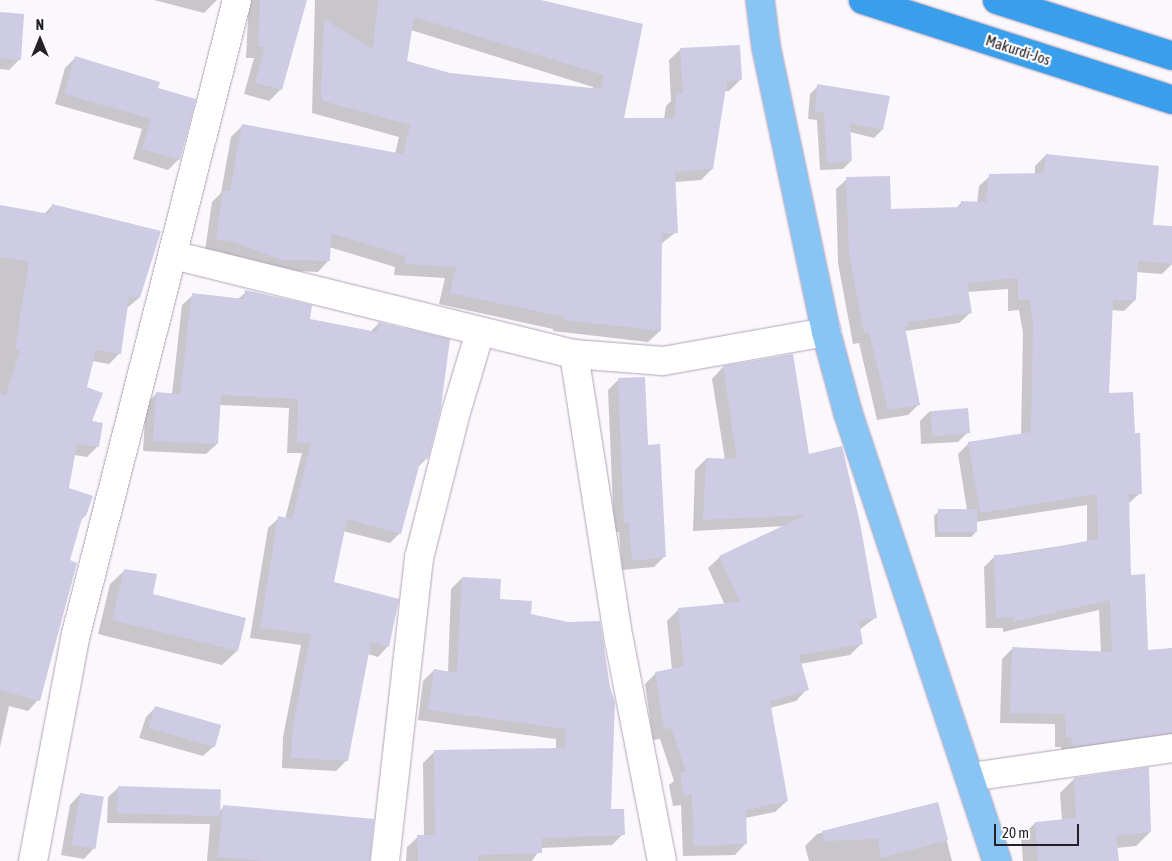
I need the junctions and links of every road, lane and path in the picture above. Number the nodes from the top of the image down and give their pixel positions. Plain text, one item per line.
1 (237, 0) edge
2 (760, 0) edge
3 (863, 0) edge
4 (997, 0) edge
5 (1172, 56) edge
6 (1172, 100) edge
7 (173, 255) junction
8 (480, 332) junction
9 (826, 332) junction
10 (574, 354) junction
11 (1172, 748) edge
12 (971, 777) junction
13 (33, 861) edge
14 (385, 861) edge
15 (662, 861) edge
16 (997, 861) edge

1 - 7 street
2 - 9 main road
3 - 6 highway, Makurdi-Jos
4 - 5 highway
7 - 8 street
7 - 13 street
8 - 10 street
8 - 14 street
9 - 10 street
9 - 12 main road
10 - 15 street
11 - 12 street
12 - 16 main road

